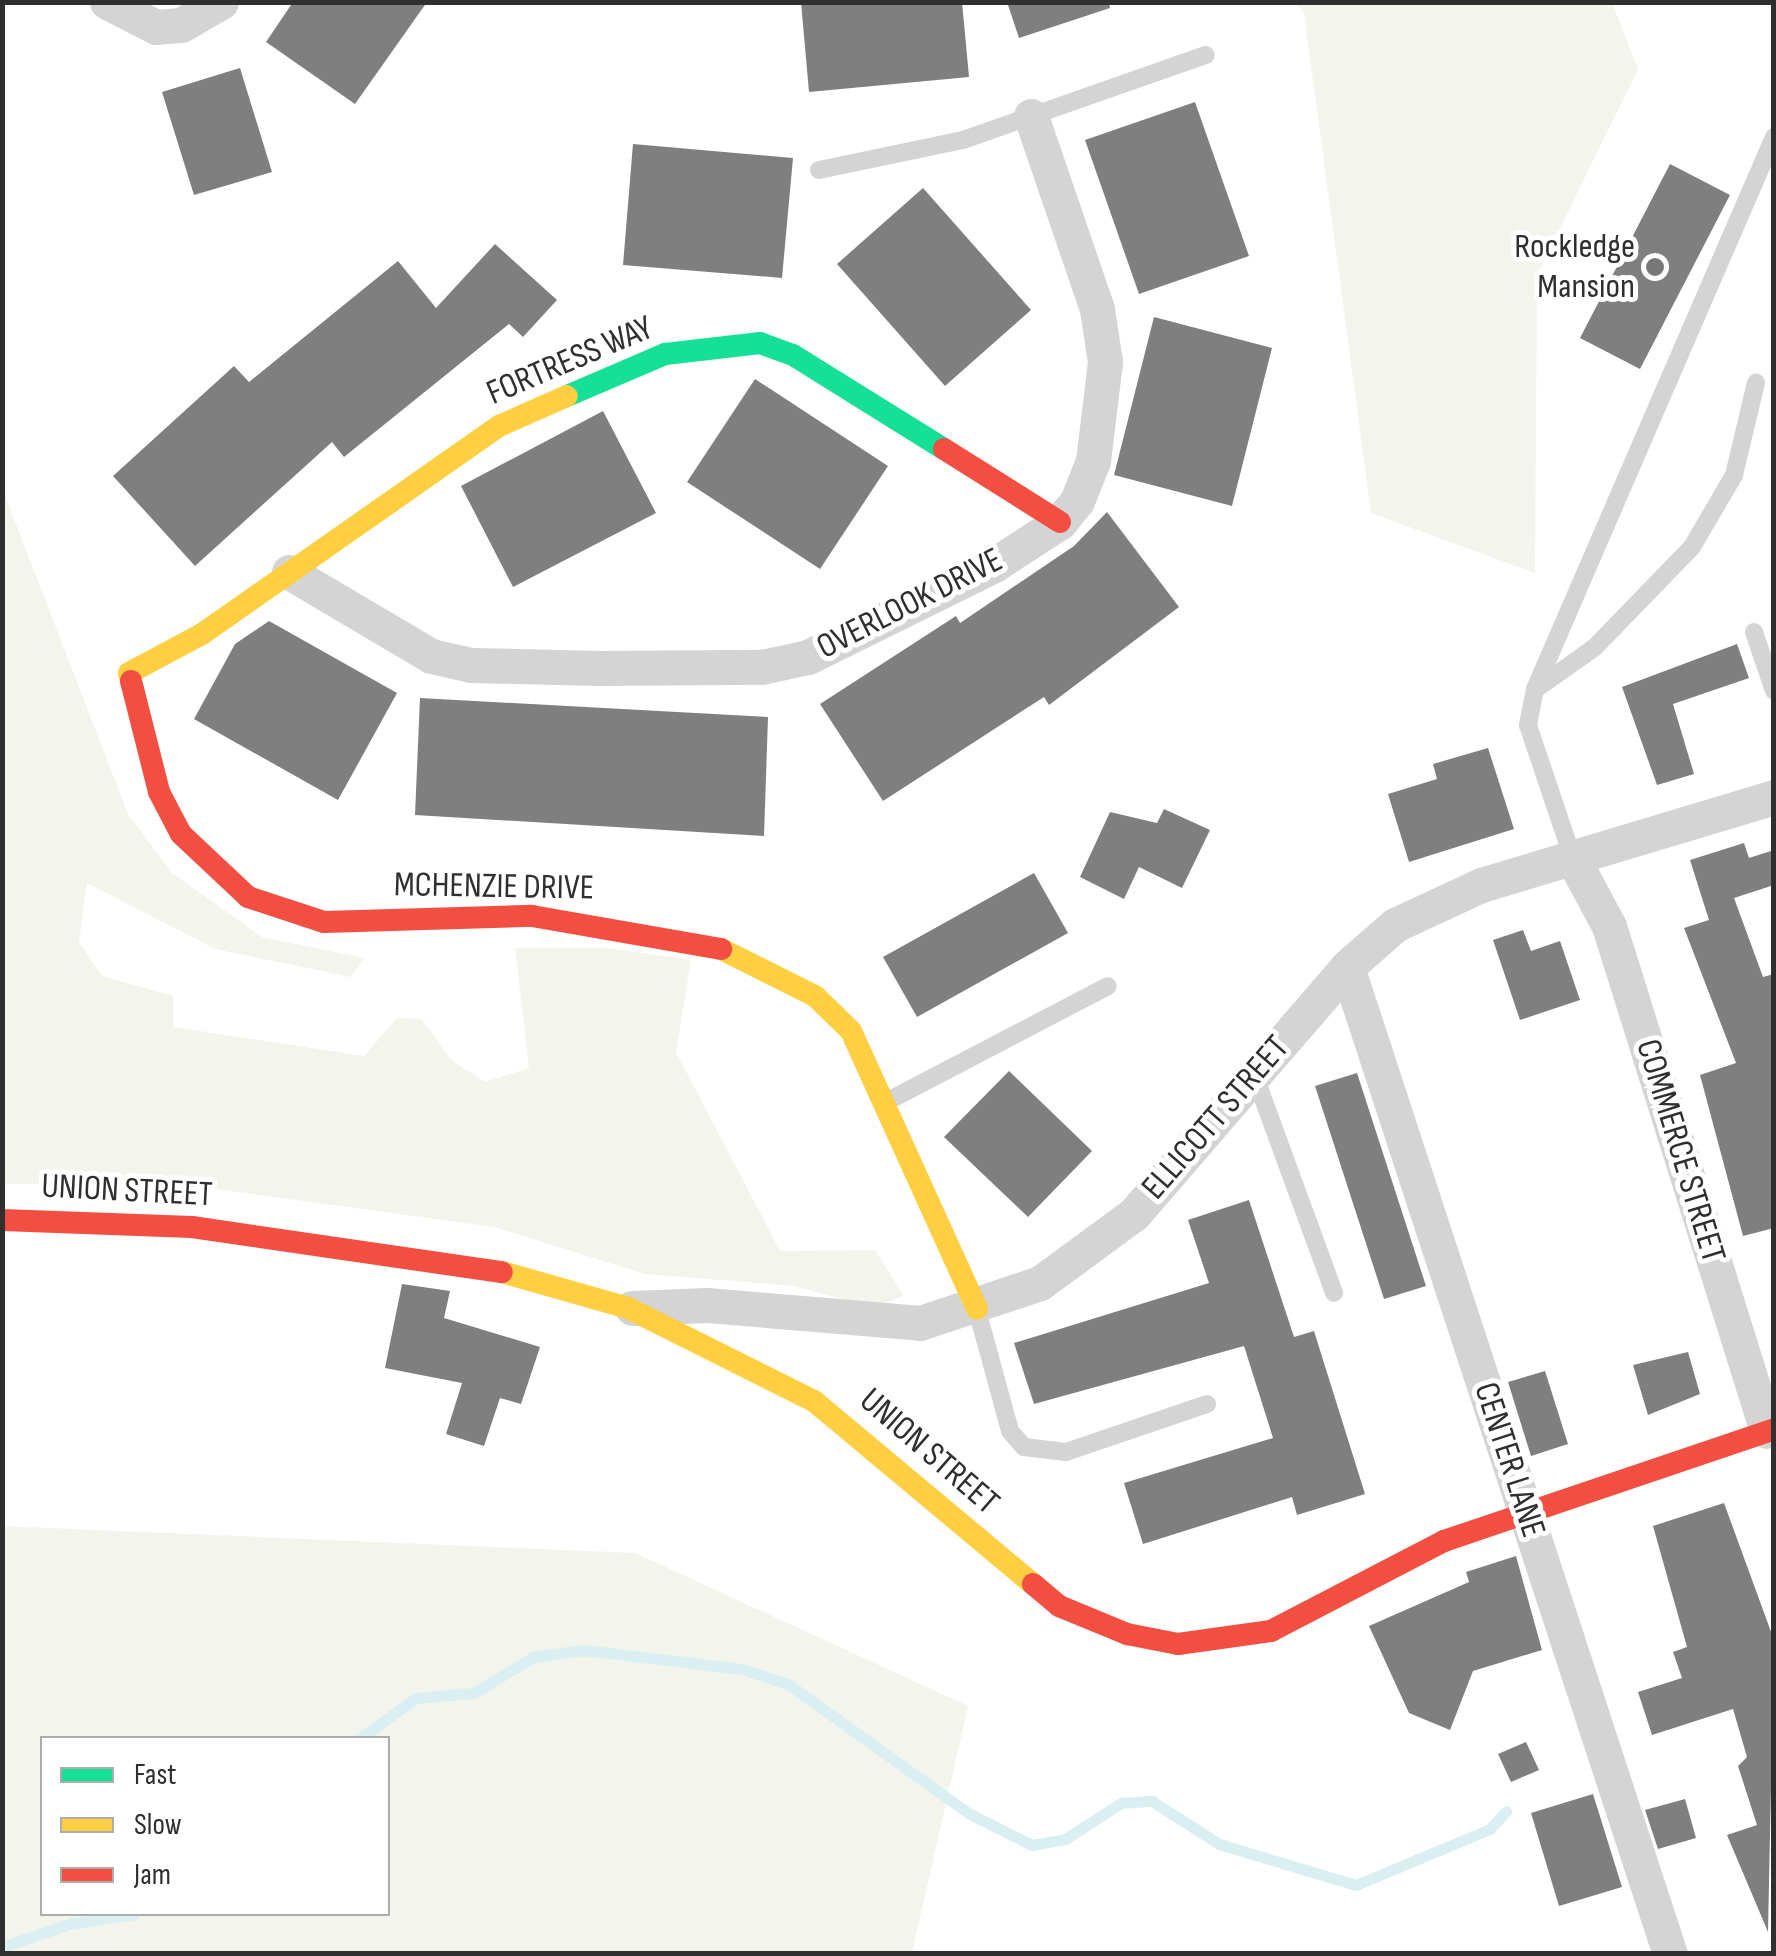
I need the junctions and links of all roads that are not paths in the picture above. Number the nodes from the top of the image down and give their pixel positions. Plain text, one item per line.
1 (106, 2) edge
2 (220, 2) edge
3 (1206, 55) dead end
4 (1031, 116) junction
5 (1774, 136) edge
6 (818, 170) dead end
7 (1756, 383) dead end
8 (1060, 522) junction
9 (289, 572) junction
10 (1754, 632) dead end
11 (129, 673) joint
12 (1536, 689) junction
13 (1774, 691) edge
14 (1774, 797) edge
15 (1573, 859) junction
16 (1347, 967) junction
17 (1108, 986) dead end
18 (1254, 1074) junction
19 (886, 1102) junction
20 (2, 1220) edge
21 (1334, 1294) dead end
22 (628, 1308) junction
23 (977, 1310) junction
24 (1207, 1404) dead end
25 (1772, 1436) edge
26 (1527, 1512) junction
27 (1670, 1954) edge

1 - 2 street
3 - 4 lane
4 - 6 lane
4 - 8 street, OVERLOOK DRIVE
5 - 12 lane
7 - 12 lane
8 - 9 street, OVERLOOK DRIVE
8 - 9 street, FORTRESS WAY
9 - 11 street, FORTRESS WAY
10 - 13 lane
11 - 19 street, MCHENZIE DRIVE
12 - 15 lane
14 - 15 street, ELLICOTT STREET
15 - 16 street, ELLICOTT STREET
15 - 25 street, COMMERCE STREET
16 - 18 street, ELLICOTT STREET
16 - 26 street, CENTER LANE
17 - 19 lane
18 - 21 lane
18 - 23 street, ELLICOTT STREET
19 - 23 street, MCHENZIE DRIVE
20 - 22 street, UNION STREET
22 - 23 street, ELLICOTT STREET
22 - 26 street, UNION STREET
23 - 24 lane
25 - 26 street, UNION STREET
26 - 27 street, CENTER LANE

